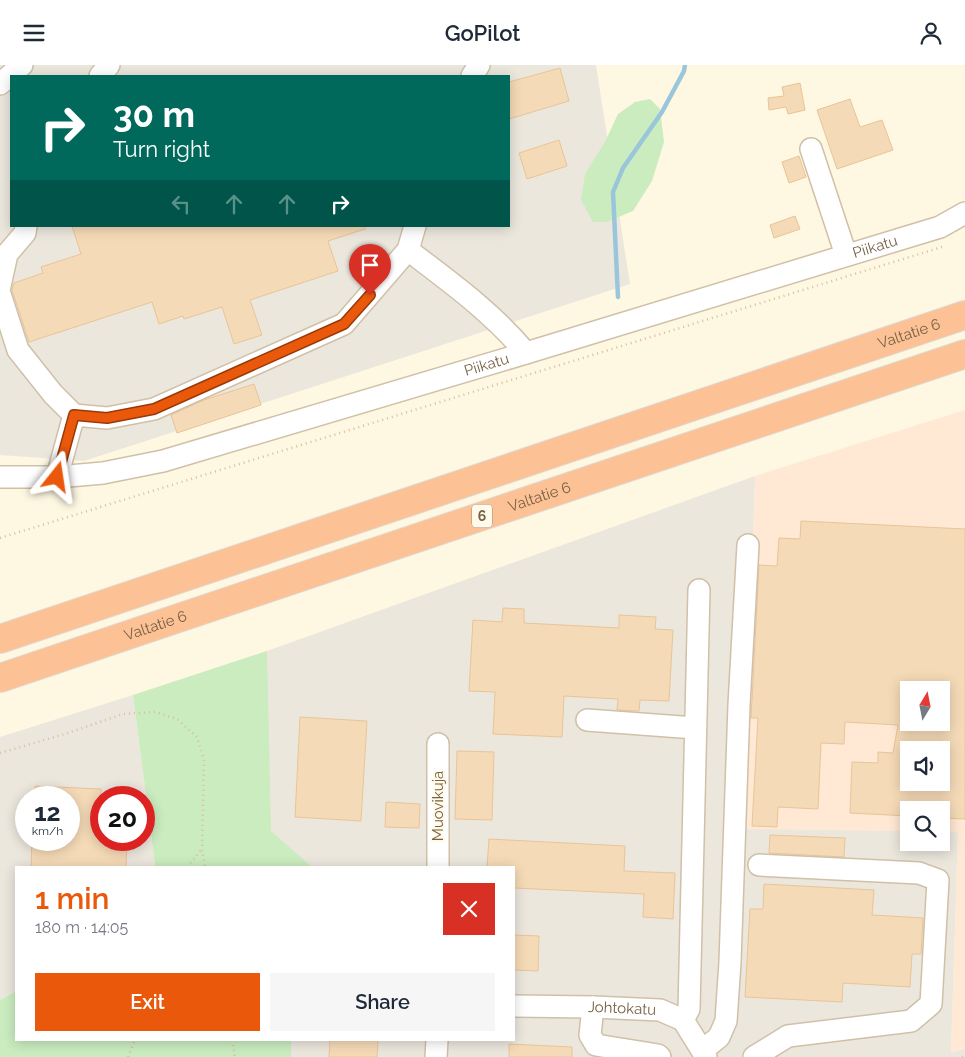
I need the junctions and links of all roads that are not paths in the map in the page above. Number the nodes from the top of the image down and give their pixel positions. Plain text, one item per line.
1 (22, 65) edge
2 (109, 65) edge
3 (10, 75) edge
4 (10, 75) edge
5 (101, 75) edge
6 (0, 84) edge
7 (811, 149) dead end
8 (965, 213) edge
9 (26, 227) edge
10 (415, 227) edge
11 (408, 250) junction
12 (846, 255) junction
13 (0, 286) edge
14 (0, 293) edge
15 (965, 315) edge
16 (526, 353) junction
17 (965, 354) edge
18 (74, 415) junction
19 (0, 477) edge
20 (57, 477) junction
21 (748, 545) dead end
22 (699, 590) dead end
23 (0, 639) edge
24 (0, 678) edge
25 (587, 720) dead end
26 (695, 728) junction
27 (438, 744) dead end
28 (759, 865) dead end
29 (438, 866) edge
30 (515, 1006) edge
31 (593, 1007) junction
32 (683, 1020) junction
33 (437, 1041) edge
34 (704, 1053) edge
35 (436, 1057) edge
36 (660, 1057) edge
37 (754, 1057) edge

1 - 4 street
2 - 5 street
3 - 6 street
7 - 12 street
8 - 12 street, Piikatu
9 - 13 street
10 - 11 street
11 - 16 street
11 - 18 street
12 - 16 street, Piikatu
14 - 18 street
15 - 23 highway, Valtatie 6
16 - 20 street, Piikatu
17 - 24 highway, Valtatie 6 / 6
18 - 20 street
19 - 20 street, Piikatu
21 - 34 street
22 - 26 street
25 - 26 street
26 - 32 street
27 - 29 street, Muovikuja
28 - 37 street
30 - 31 street, Johtokatu
31 - 32 street, Johtokatu
31 - 36 street
32 - 34 street
33 - 35 street

